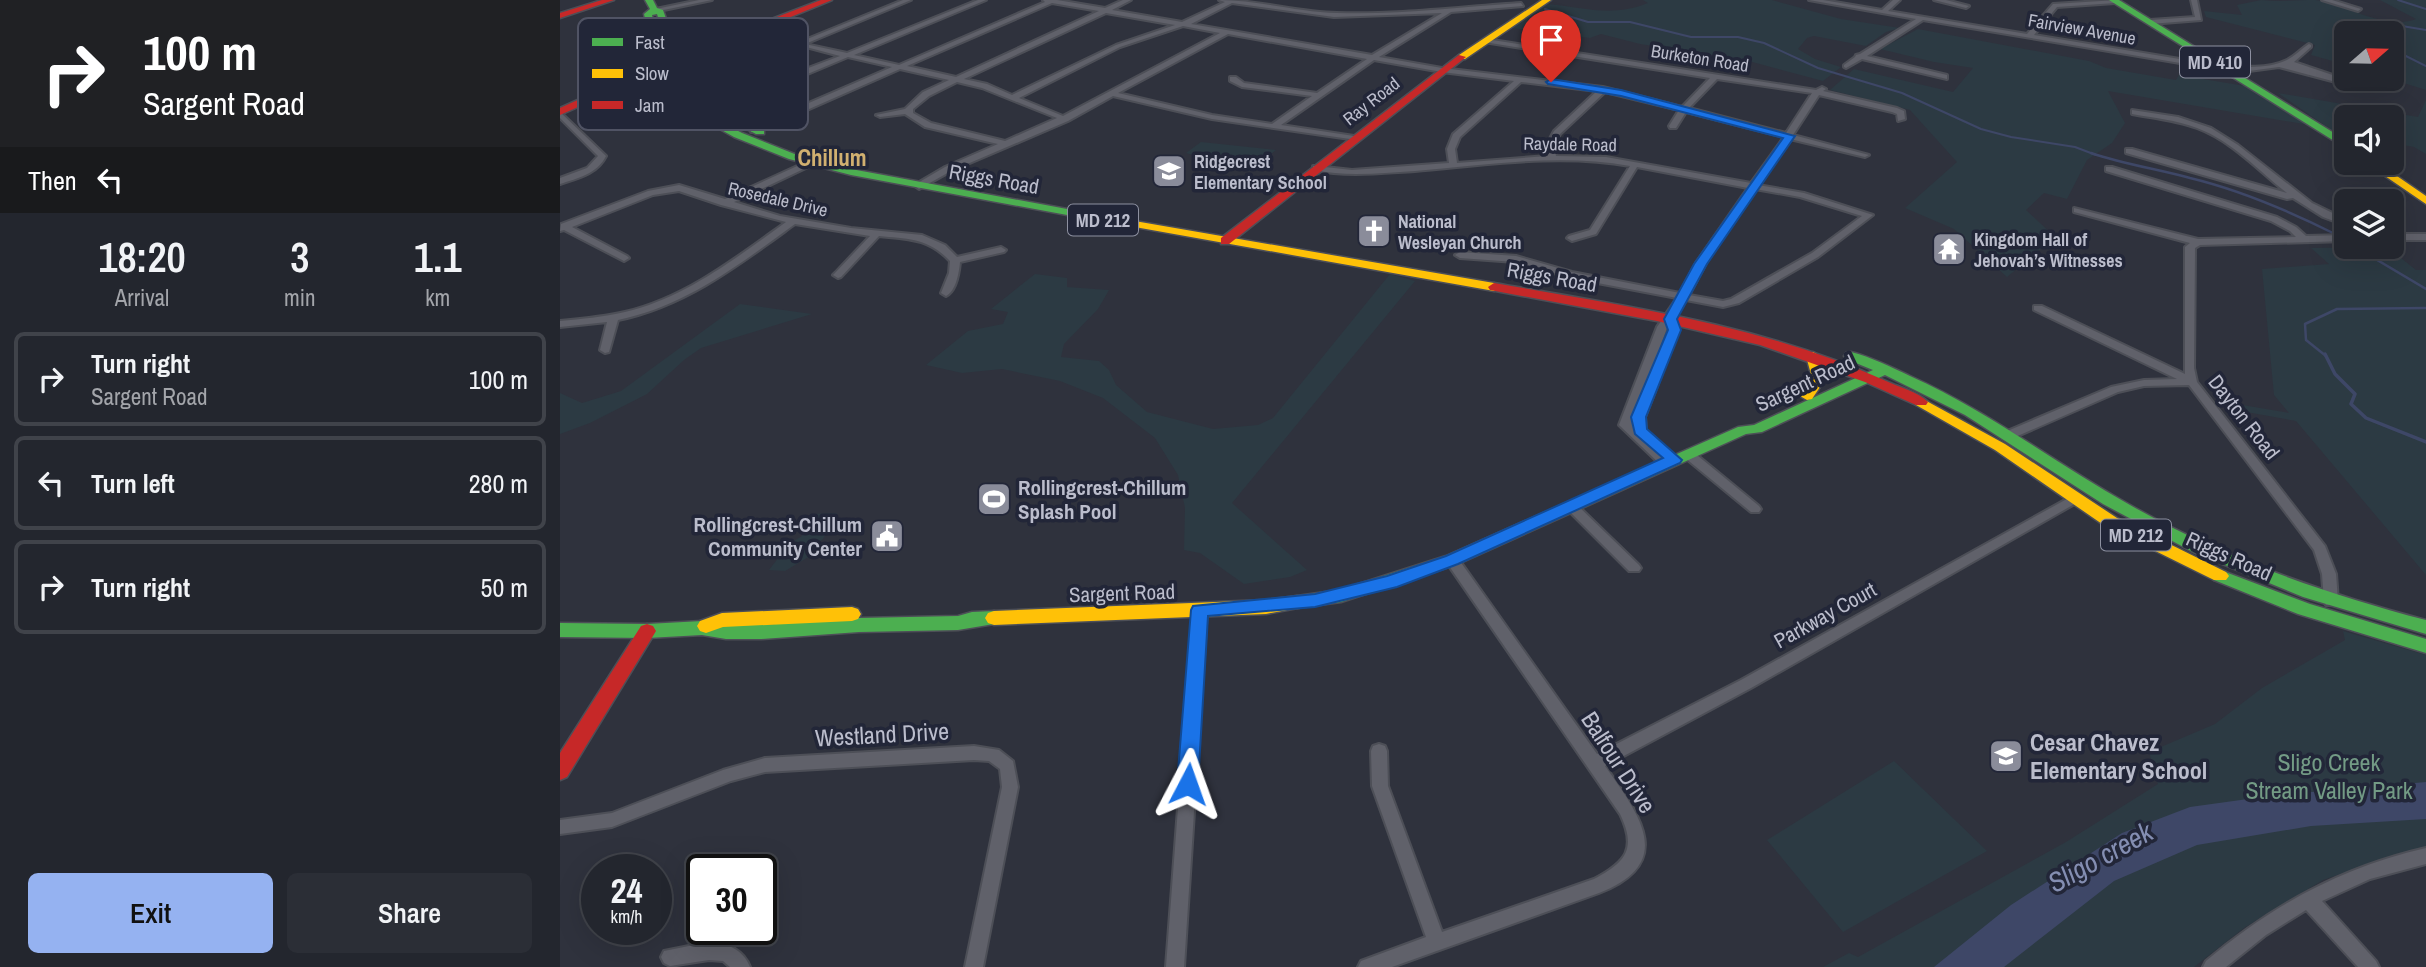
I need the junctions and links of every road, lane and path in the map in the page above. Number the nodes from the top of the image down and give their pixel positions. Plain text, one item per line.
1 (610, 0) edge
2 (709, 0) edge
3 (828, 0) edge
4 (908, 0) edge
5 (983, 0) edge
6 (1051, 0) edge
7 (1128, 0) edge
8 (1222, 0) edge
9 (1512, 0) edge
10 (1812, 0) edge
11 (1897, 0) edge
12 (1937, 0) edge
13 (2194, 0) edge
14 (2325, 0) edge
15 (1233, 1) edge
16 (2114, 1) edge
17 (1435, 3) dead end
18 (1536, 3) edge
19 (652, 5) edge
20 (1966, 6) dead end
21 (2358, 9) dead end
22 (1451, 10) junction
23 (1107, 11) junction
24 (1442, 11) junction
25 (1883, 12) junction
26 (560, 16) edge
27 (664, 18) edge
28 (780, 18) edge
29 (1921, 19) junction
30 (2150, 22) junction
31 (1183, 25) junction
32 (1225, 33) junction
33 (2029, 36) junction
34 (808, 40) edge
35 (1486, 41) junction
36 (2309, 46) dead end
37 (808, 47) edge
38 (845, 56) junction
39 (1858, 56) junction
40 (1374, 57) junction
41 (2282, 64) junction
42 (1846, 66) dead end
43 (899, 67) junction
44 (2224, 67) junction
45 (808, 70) edge
46 (1442, 70) junction
47 (1716, 76) junction
48 (1944, 77) dead end
49 (1233, 79) dead end
50 (1520, 79) junction
51 (958, 80) junction
52 (1603, 89) junction
53 (1819, 90) junction
54 (1112, 94) junction
55 (1318, 95) junction
56 (1014, 97) junction
57 (578, 103) edge
58 (578, 104) edge
59 (808, 107) edge
60 (1684, 109) junction
61 (908, 111) junction
62 (560, 112) edge
63 (2135, 112) dead end
64 (880, 115) dead end
65 (1065, 118) junction
66 (1900, 119) dead end
67 (1672, 125) dead end
68 (1274, 126) junction
69 (729, 130) edge
70 (754, 130) edge
71 (1790, 136) junction
72 (1354, 138) junction
73 (2334, 138) edge
74 (1007, 144) junction
75 (2129, 151) dead end
76 (828, 154) junction
77 (1865, 155) dead end
78 (1552, 158) junction
79 (812, 161) junction
80 (1635, 164) junction
81 (1453, 165) junction
82 (1316, 168) junction
83 (2109, 169) dead end
84 (2388, 175) edge
85 (560, 181) edge
86 (926, 183) junction
87 (1755, 186) junction
88 (2295, 198) junction
89 (2426, 201) edge
90 (724, 202) junction
91 (2077, 210) dead end
92 (1862, 211) joint
93 (2334, 217) edge
94 (794, 220) junction
95 (562, 227) edge
96 (877, 233) junction
97 (1230, 236) junction
98 (2404, 237) edge
99 (2426, 237) edge
100 (2334, 238) edge
101 (1572, 239) dead end
102 (2304, 239) junction
103 (2198, 242) junction
104 (1001, 250) dead end
105 (1460, 254) dead end
106 (624, 258) dead end
107 (954, 260) junction
108 (838, 275) dead end
109 (946, 293) dead end
110 (1676, 307) junction
111 (2038, 308) dead end
112 (613, 318) junction
113 (560, 324) edge
114 (605, 350) dead end
115 (1813, 356) junction
116 (1871, 372) junction
117 (2192, 382) junction
118 (1807, 396) junction
119 (1743, 430) junction
120 (2010, 435) junction
121 (1676, 459) junction
122 (2074, 499) junction
123 (1571, 506) junction
124 (1755, 509) dead end
125 (1452, 560) junction
126 (1634, 568) dead end
127 (2330, 601) junction
128 (1200, 610) junction
129 (2426, 627) edge
130 (560, 630) edge
131 (647, 631) junction
132 (2426, 646) edge
133 (1379, 751) dead end
134 (1593, 764) junction
135 (560, 771) edge
136 (560, 827) edge
137 (2426, 856) edge
138 (2309, 900) junction
139 (1437, 942) junction
140 (670, 957) dead end
141 (741, 967) edge
142 (974, 967) edge
143 (1175, 967) edge
144 (1367, 967) edge
145 (2212, 967) edge
146 (2370, 967) edge

1 - 26 main road
2 - 19 street
3 - 28 main road
4 - 34 street
5 - 38 street
6 - 23 street
6 - 43 street
7 - 23 street
8 - 15 street
9 - 18 street
10 - 25 street, Fairview Avenue
11 - 25 street
12 - 20 street
13 - 30 street
14 - 21 street
15 - 24 street
15 - 31 street
16 - 30 main road, MD 410
16 - 33 street
17 - 24 street
18 - 22 street
18 - 35 main road, Ray Road
19 - 27 main road, Riggs Road / MD 212
22 - 24 street
22 - 40 street
23 - 31 street
23 - 51 street
25 - 29 street, Fairview Avenue
29 - 33 street, Fairview Avenue
29 - 39 street
30 - 44 main road, MD 410
31 - 32 street
31 - 56 street
32 - 40 street
32 - 54 street
33 - 44 street, Fairview Avenue
35 - 46 main road, Ray Road
35 - 47 street, Burketon Road
36 - 41 street
37 - 38 street
38 - 43 street
38 - 45 street
39 - 42 street
39 - 48 street
40 - 46 street
40 - 55 street
41 - 41 street
41 - 44 street, Fairview Avenue
43 - 51 street
43 - 59 street
44 - 73 main road, MD 410
46 - 50 street
46 - 72 main road, Ray Road
47 - 53 street, Burketon Road
47 - 60 street
49 - 55 street
50 - 52 street
50 - 81 street
51 - 56 street
51 - 61 street
52 - 60 street
52 - 78 street
53 - 66 street, Burketon Road
53 - 71 street
54 - 65 street
54 - 68 street
55 - 68 street
56 - 65 street
57 - 62 main road
58 - 62 main road
60 - 67 street
60 - 71 street
61 - 64 street
61 - 74 street
62 - 85 street
63 - 88 street
65 - 74 street
68 - 72 street
69 - 79 main road, Riggs Road / MD 212
70 - 76 main road, Riggs Road / MD 212
71 - 77 street
71 - 87 street
72 - 82 main road, Ray Road
74 - 86 street
75 - 88 street
76 - 79 street
76 - 86 main road, Riggs Road / MD 212
78 - 80 street, Raydale Road
78 - 81 street, Raydale Road
79 - 86 main road, Riggs Road / MD 212
79 - 90 street
80 - 87 street, Raydale Road
80 - 101 street
81 - 82 street, Raydale Road
82 - 97 main road, Ray Road
83 - 102 street
84 - 89 main road
86 - 97 main road, Riggs Road / MD 212
87 - 92 street, Raydale Road
87 - 110 street
88 - 93 street
90 - 94 street, Rosedale Drive
90 - 95 street, Rosedale Drive
91 - 103 street
92 - 110 street
94 - 96 street, Rosedale Drive
94 - 112 street
95 - 106 street
96 - 107 street, Rosedale Drive
96 - 108 street
97 - 110 main road, Riggs Road / MD 212
98 - 99 street
100 - 102 street
102 - 103 street
103 - 117 street, Dayton Road
104 - 107 street
105 - 110 street
107 - 109 street
110 - 115 main road, Riggs Road / MD 212
110 - 116 main road, Riggs Road / MD 212
110 - 121 street
111 - 117 street
112 - 113 street
112 - 114 street
115 - 116 main road, Riggs Road / MD 212
115 - 118 main road
116 - 118 main road, Sargent Road
116 - 119 main road, Sargent Road
116 - 120 main road, Riggs Road / MD 212
116 - 122 main road, Riggs Road / MD 212
117 - 120 street
117 - 127 street, Dayton Road
118 - 119 main road, Sargent Road
119 - 121 main road, Sargent Road
120 - 127 main road, Riggs Road / MD 212
121 - 123 main road, Sargent Road
121 - 124 street
122 - 132 main road, Riggs Road / MD 212
122 - 134 street, Parkway Court
123 - 125 main road, Sargent Road
123 - 126 street
125 - 128 main road, Sargent Road
125 - 134 street, Balfour Drive
127 - 129 main road, Riggs Road / MD 212
128 - 131 main road, Sargent Road
128 - 143 street
130 - 131 main road, Sargent Road
131 - 135 main road
133 - 139 street
134 - 139 street, Balfour Drive
136 - 142 street, Westland Drive
137 - 138 street
138 - 145 street
138 - 146 street
139 - 144 street, Balfour Drive
140 - 141 street

